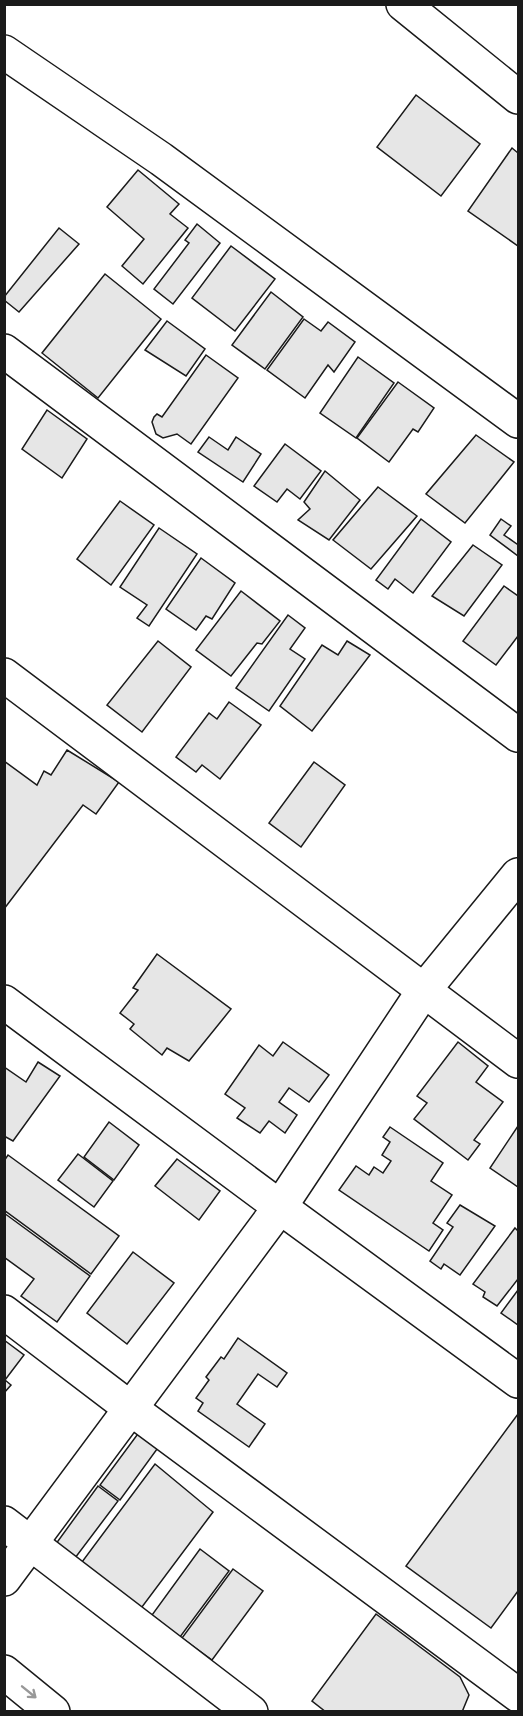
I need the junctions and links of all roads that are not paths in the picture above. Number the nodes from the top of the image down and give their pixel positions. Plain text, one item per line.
1 (403, 4) edge
2 (4, 52) edge
3 (519, 97) edge
4 (4, 351) edge
5 (519, 421) edge
6 (4, 675) edge
7 (519, 735) edge
8 (519, 875) edge
9 (424, 990) junction
10 (4, 1002) edge
11 (519, 1061) edge
12 (280, 1207) junction
13 (4, 1312) edge
14 (519, 1381) edge
15 (130, 1408) junction
16 (4, 1523) edge
17 (31, 1543) junction
18 (4, 1579) edge
19 (4, 1672) edge
20 (519, 1695) edge
21 (52, 1712) edge
22 (251, 1712) edge

1 - 3 main road
2 - 5 main road
4 - 7 main road
6 - 9 main road
8 - 9 main road
9 - 11 main road
9 - 12 main road
10 - 12 main road
12 - 14 main road
12 - 15 main road
13 - 15 main road
15 - 17 main road
15 - 20 main road
16 - 17 main road
17 - 18 main road
17 - 22 main road
19 -> 21 main road

